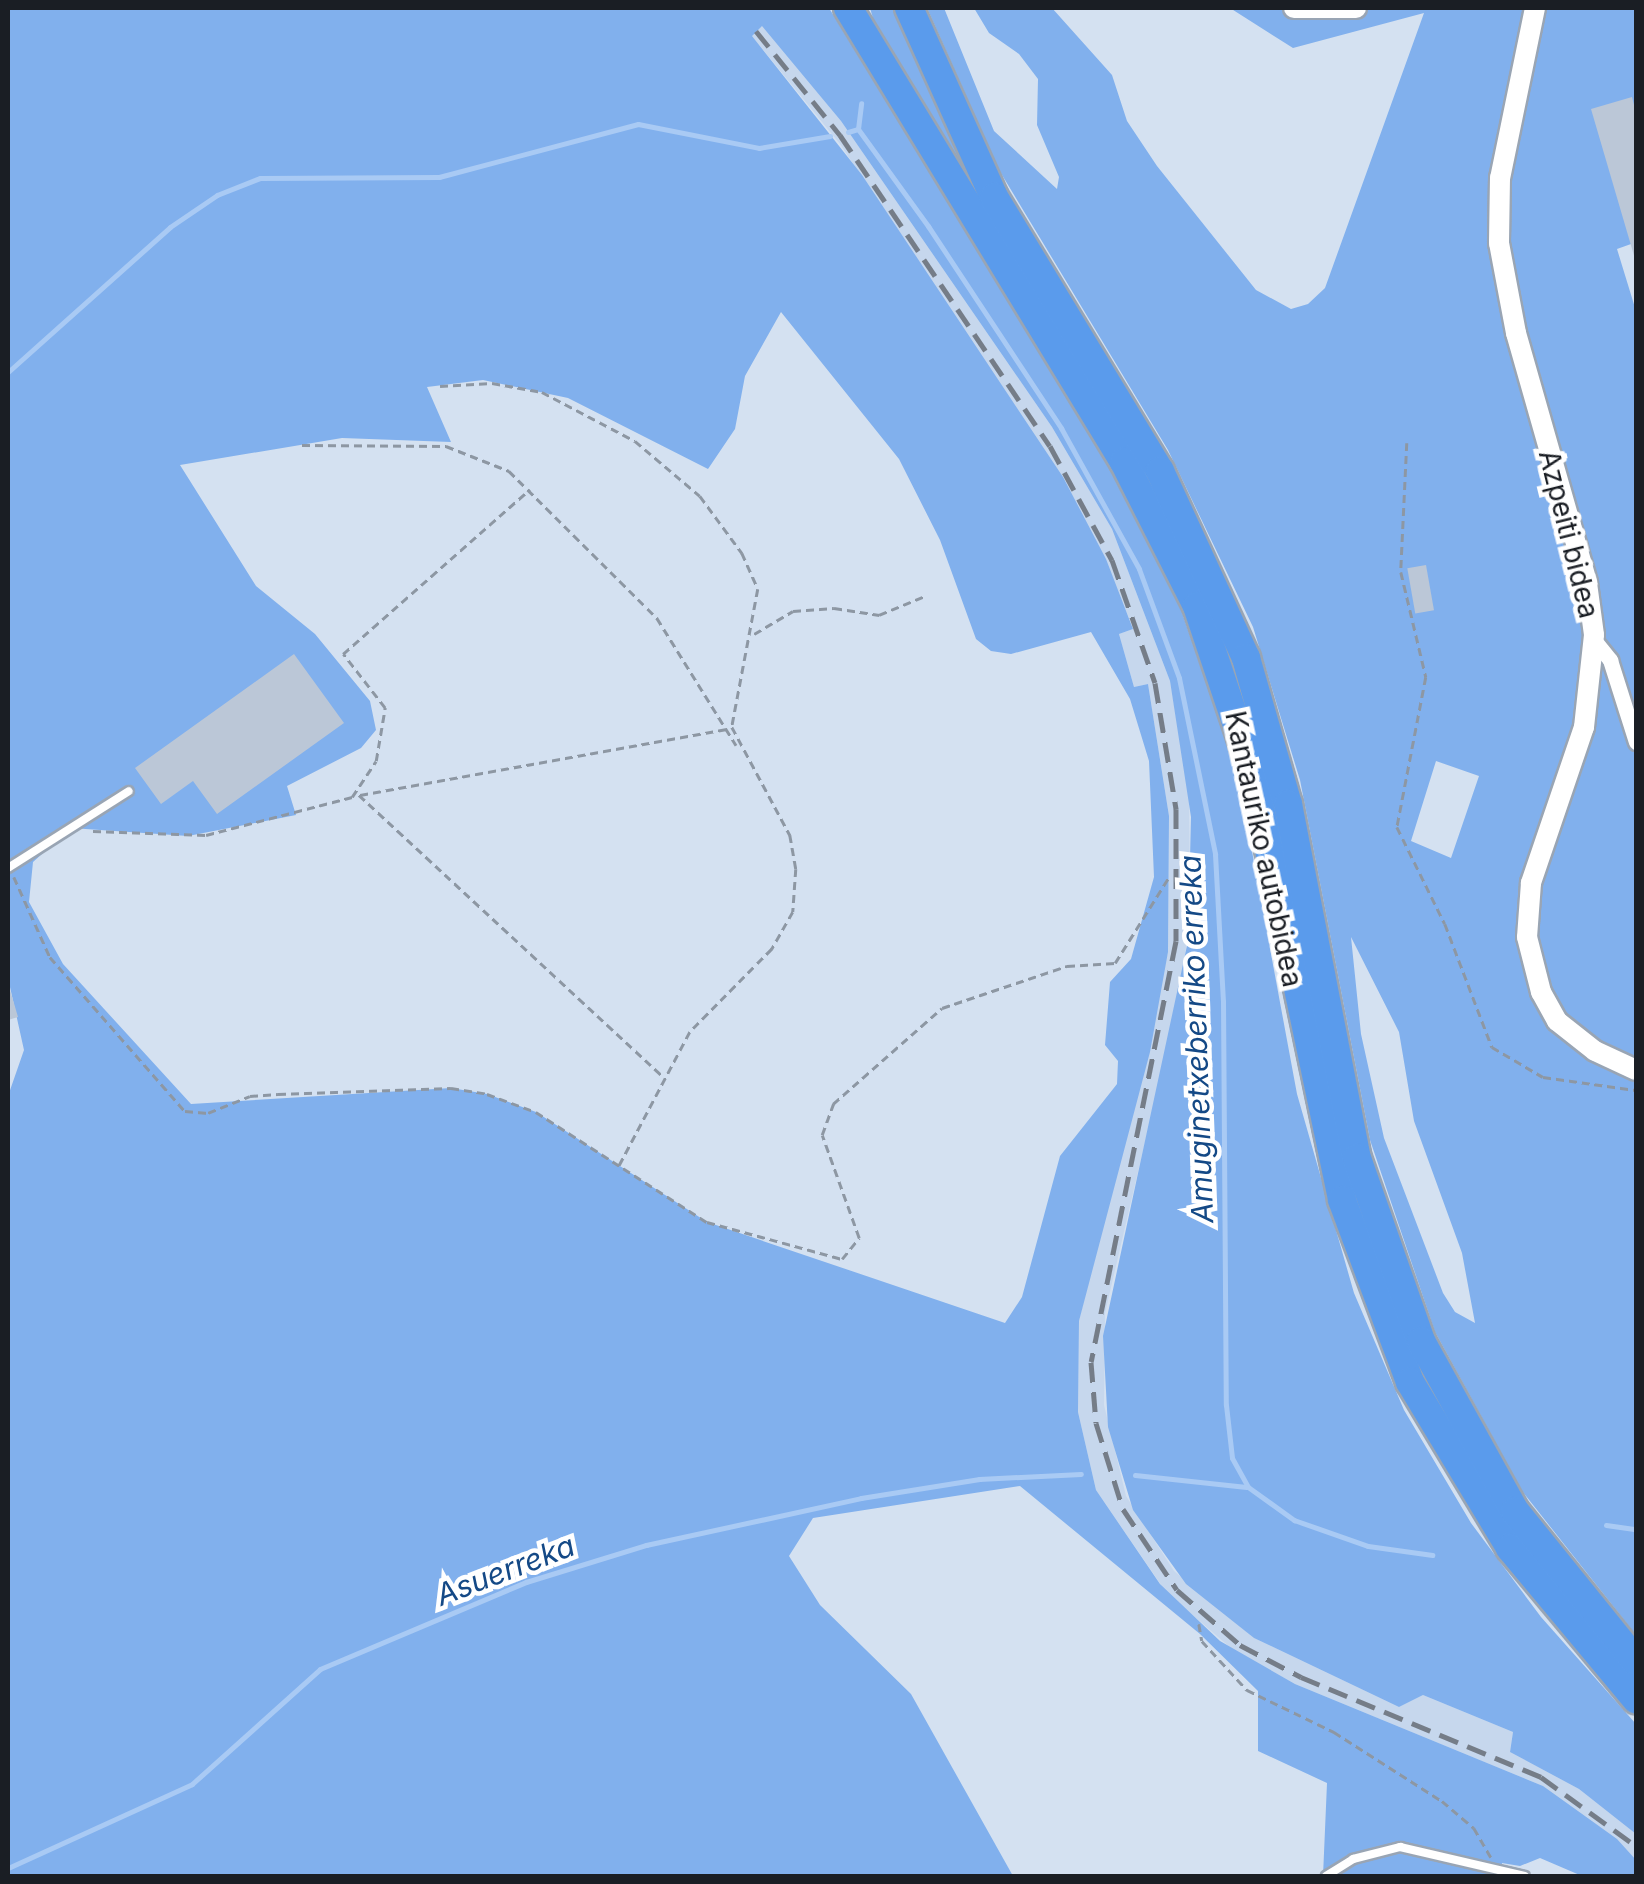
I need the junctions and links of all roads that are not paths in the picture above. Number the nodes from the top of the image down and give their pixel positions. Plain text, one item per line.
1 (848, 8) edge
2 (860, 8) edge
3 (909, 8) edge
4 (1294, 8) edge
5 (1356, 8) edge
6 (1535, 8) edge
7 (870, 46) junction
8 (1594, 640) junction
9 (1636, 742) edge
10 (129, 791) dead end
11 (9, 867) edge
12 (1636, 1070) edge
13 (1636, 1661) edge
14 (1636, 1699) edge
15 (1326, 1876) edge
16 (1525, 1876) edge

1 - 7 highway, Kantauriko autobidea
2 - 7 lane
3 - 13 highway, Kantauriko autobidea
4 - 5 main road
6 - 8 main road, Azpeiti bidea
7 - 14 highway, Kantauriko autobidea
8 - 9 street
8 - 12 main road, Azpeiti bidea
10 - 11 lane
15 - 16 lane

